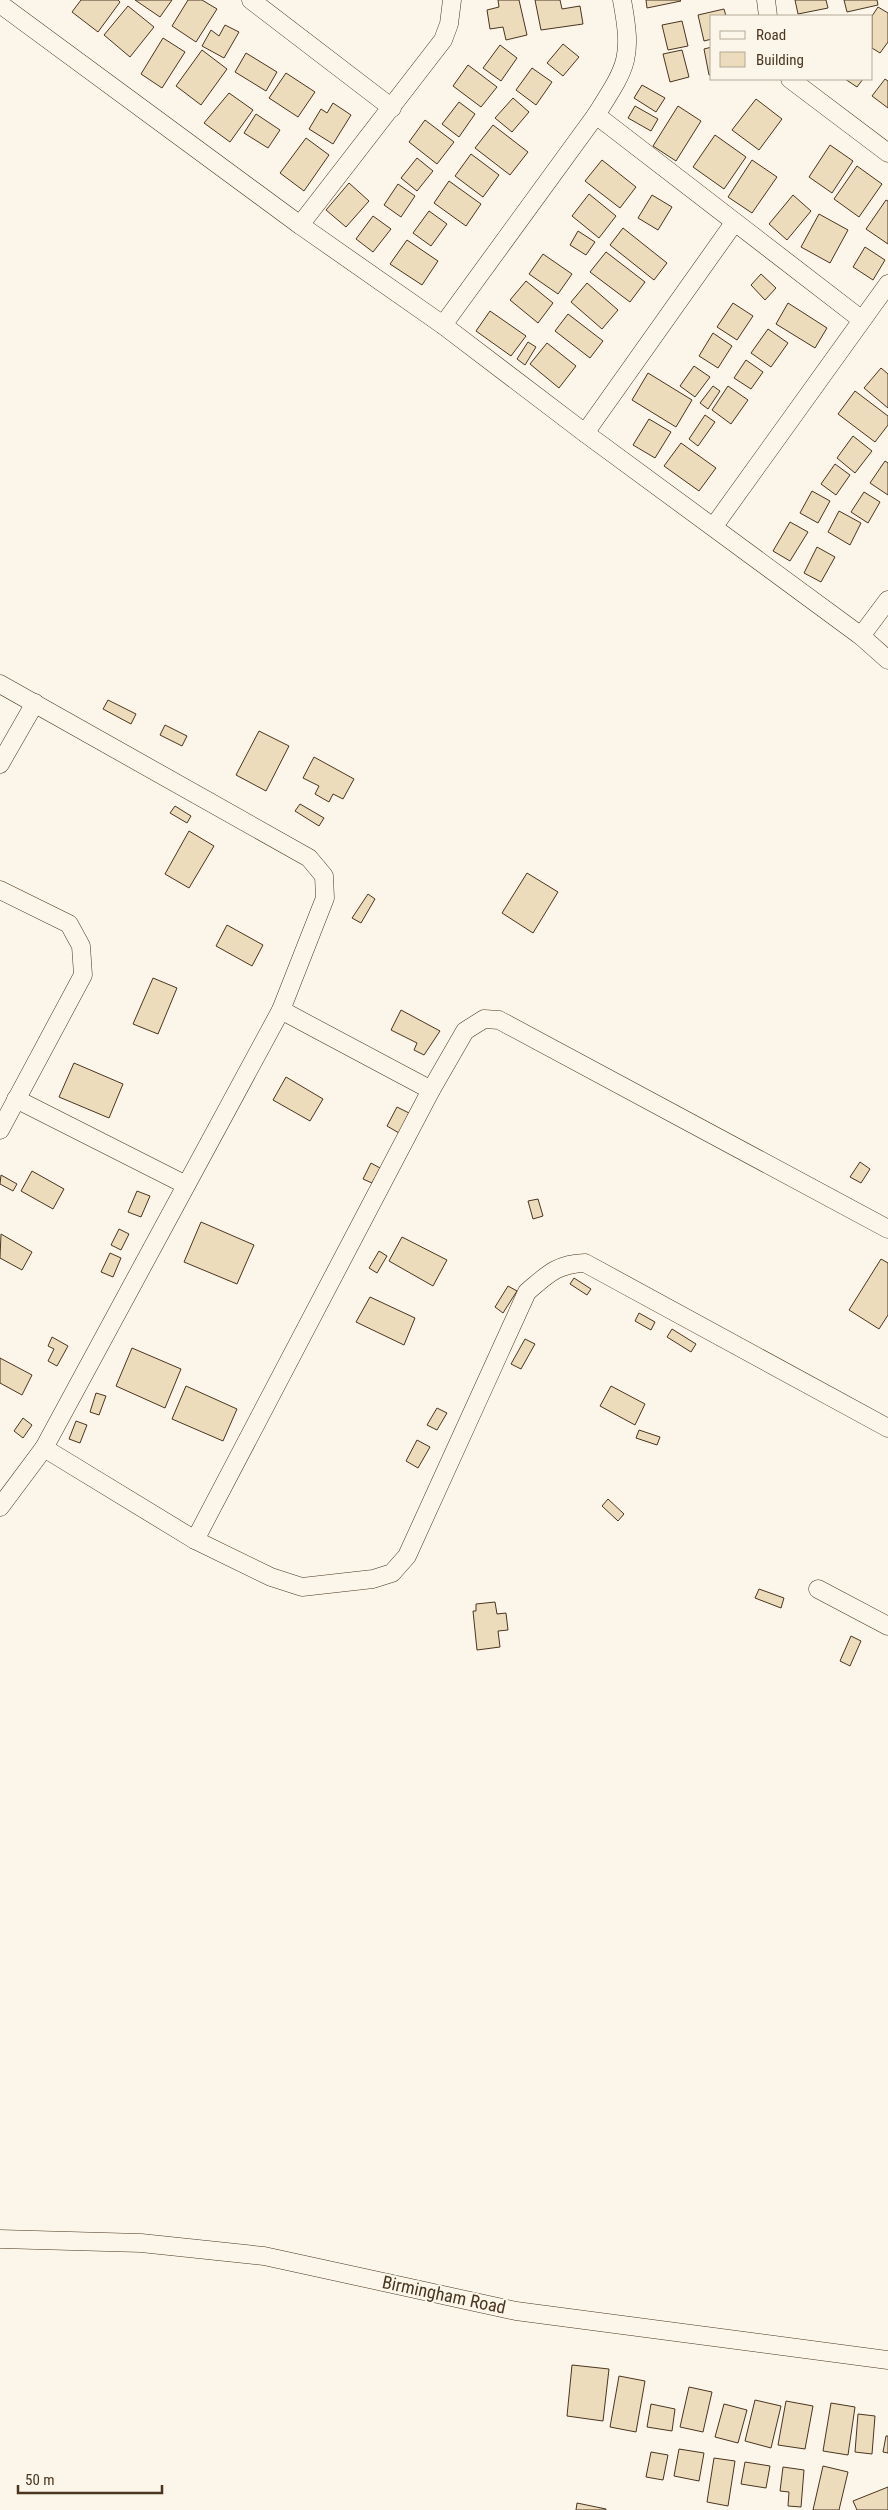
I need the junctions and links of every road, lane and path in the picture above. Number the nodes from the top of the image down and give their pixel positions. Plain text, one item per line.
1 (251, 0) edge
2 (452, 0) edge
3 (622, 0) edge
4 (766, 0) edge
5 (0, 4) edge
6 (768, 15) edge
7 (791, 80) edge
8 (392, 108) junction
9 (596, 116) junction
10 (888, 153) edge
11 (734, 223) junction
12 (300, 225) junction
13 (888, 284) edge
14 (862, 320) junction
15 (443, 326) junction
16 (585, 433) junction
17 (714, 526) junction
18 (888, 600) edge
19 (861, 636) junction
20 (888, 660) edge
21 (0, 684) edge
22 (34, 703) junction
23 (0, 764) edge
24 (0, 890) edge
25 (281, 1010) junction
26 (431, 1090) junction
27 (16, 1099) junction
28 (0, 1130) edge
29 (186, 1185) junction
30 (888, 1229) edge
31 (888, 1428) edge
32 (44, 1448) junction
33 (0, 1507) edge
34 (195, 1540) junction
35 (818, 1589) dead end
36 (888, 1626) edge
37 (0, 2239) edge
38 (888, 2360) edge

1 - 8 street
2 - 8 street
3 - 9 street
4 - 6 street
5 - 12 street
7 - 10 street
8 - 12 street
9 - 11 street
9 - 15 street
11 - 14 street
11 - 16 street
12 - 15 street
13 - 14 street
14 - 17 street
15 - 16 street
16 - 17 street
17 - 19 street
18 - 19 street
19 - 20 street
21 - 22 street
22 - 23 street
22 - 25 street
24 - 27 street
25 - 26 street
25 - 29 street
26 - 30 street
26 - 34 street
27 - 28 street
27 - 29 street
29 - 32 street
31 - 34 street
32 - 33 street
32 - 34 street
35 - 36 street
37 - 38 street, Birmingham Road

